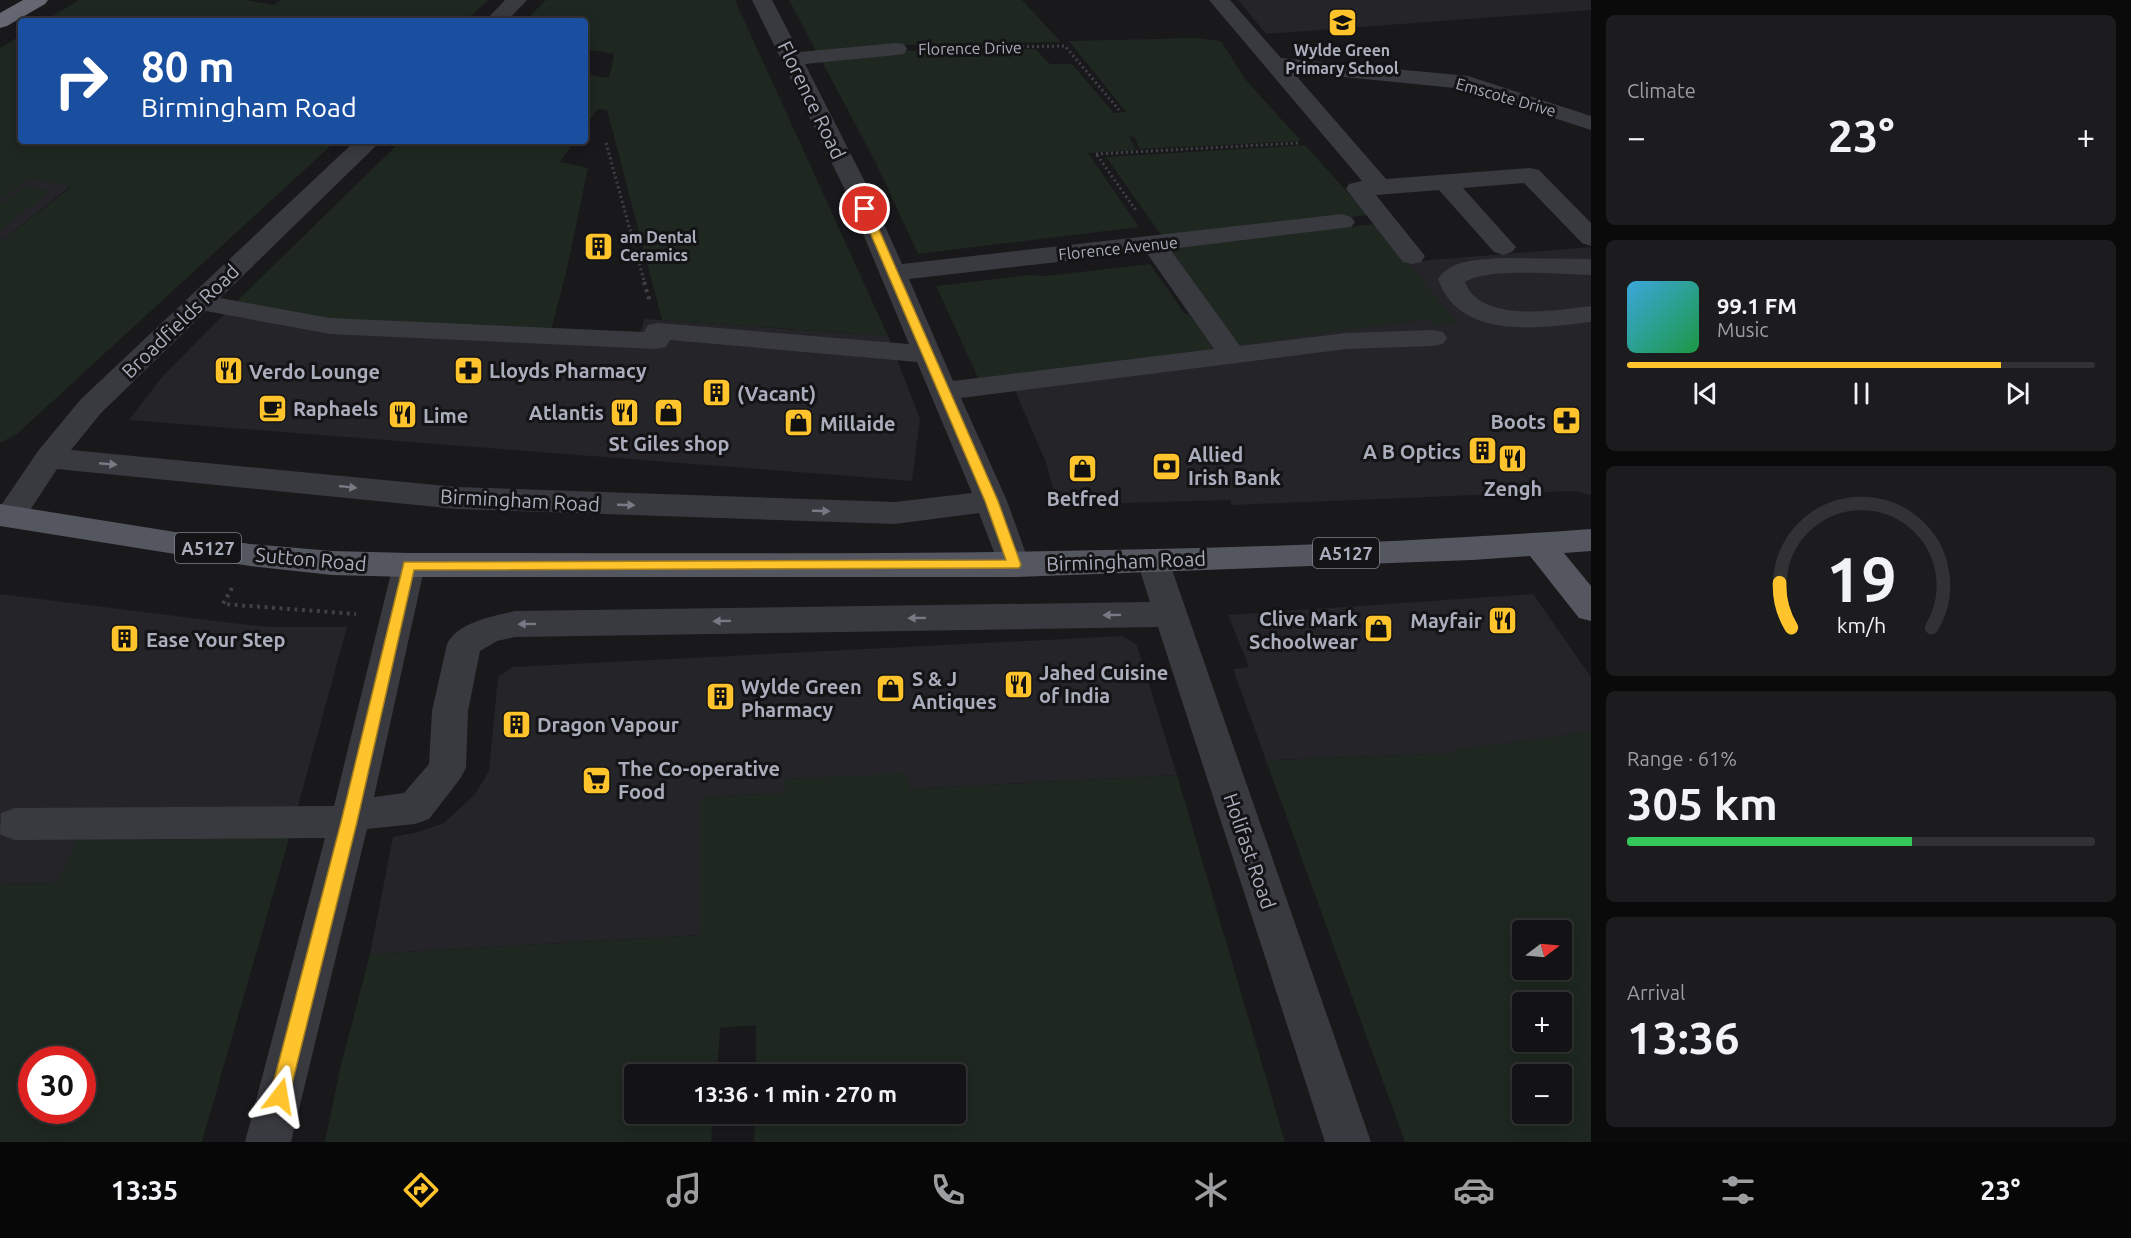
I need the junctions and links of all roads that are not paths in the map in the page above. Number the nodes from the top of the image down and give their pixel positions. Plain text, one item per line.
1 (38, 0) edge
2 (517, 0) edge
3 (762, 0) edge
4 (1220, 0) edge
5 (498, 18) edge
6 (0, 22) edge
7 (896, 49) road end
8 (792, 58) junction
9 (1275, 64) junction
10 (1591, 123) edge
11 (366, 144) edge
12 (1445, 182) junction
13 (1380, 187) junction
14 (1342, 222) dead end
15 (1591, 238) edge
16 (1154, 244) junction
17 (1503, 247) dead end
18 (1412, 256) dead end
19 (1591, 267) edge
20 (893, 273) junction
21 (199, 302) junction
22 (1591, 314) edge
23 (1433, 338) dead end
24 (928, 354) junction
25 (1233, 355) junction
26 (944, 391) junction
27 (49, 458) junction
28 (991, 501) junction
29 (5, 516) edge
30 (1591, 540) edge
31 (1538, 544) junction
32 (1153, 561) junction
33 (409, 565) junction
34 (1014, 565) junction
35 (1591, 609) edge
36 (1170, 614) junction
37 (349, 819) junction
38 (15, 824) dead end
39 (268, 1142) edge
40 (1348, 1142) edge

1 - 6 highway
2 - 5 street
3 - 8 street, Florence Road
4 - 9 street
7 - 8 street, Florence Drive
8 - 20 street, Florence Road
9 - 10 street, Emscote Drive
9 - 13 street
11 - 21 street, Broadfields Road
12 - 13 street
12 - 15 street
12 - 17 street
13 - 18 street
14 - 16 street, Florence Avenue
16 - 20 street, Florence Avenue
16 - 25 street
19 - 22 street
20 - 24 street, Florence Road
21 - 24 street
21 - 27 street, Broadfields Road
23 - 25 street
24 - 26 street, Florence Road
25 - 26 street
26 - 28 street, Florence Road
27 -> 28 street, Birmingham Road
27 - 29 street, Broadfields Road
28 - 34 street, Florence Road
29 - 33 main road, Sutton Road / A5127
30 - 31 main road, Birmingham Road / A5127
31 - 32 main road, Birmingham Road / A5127
31 - 35 main road
32 - 34 main road, Birmingham Road / A5127
32 - 36 street, Holifast Road
33 - 34 main road, Birmingham Road / A5127
33 - 37 street
36 -> 37 street
36 - 40 street, Holifast Road
37 - 38 street
37 - 39 street

